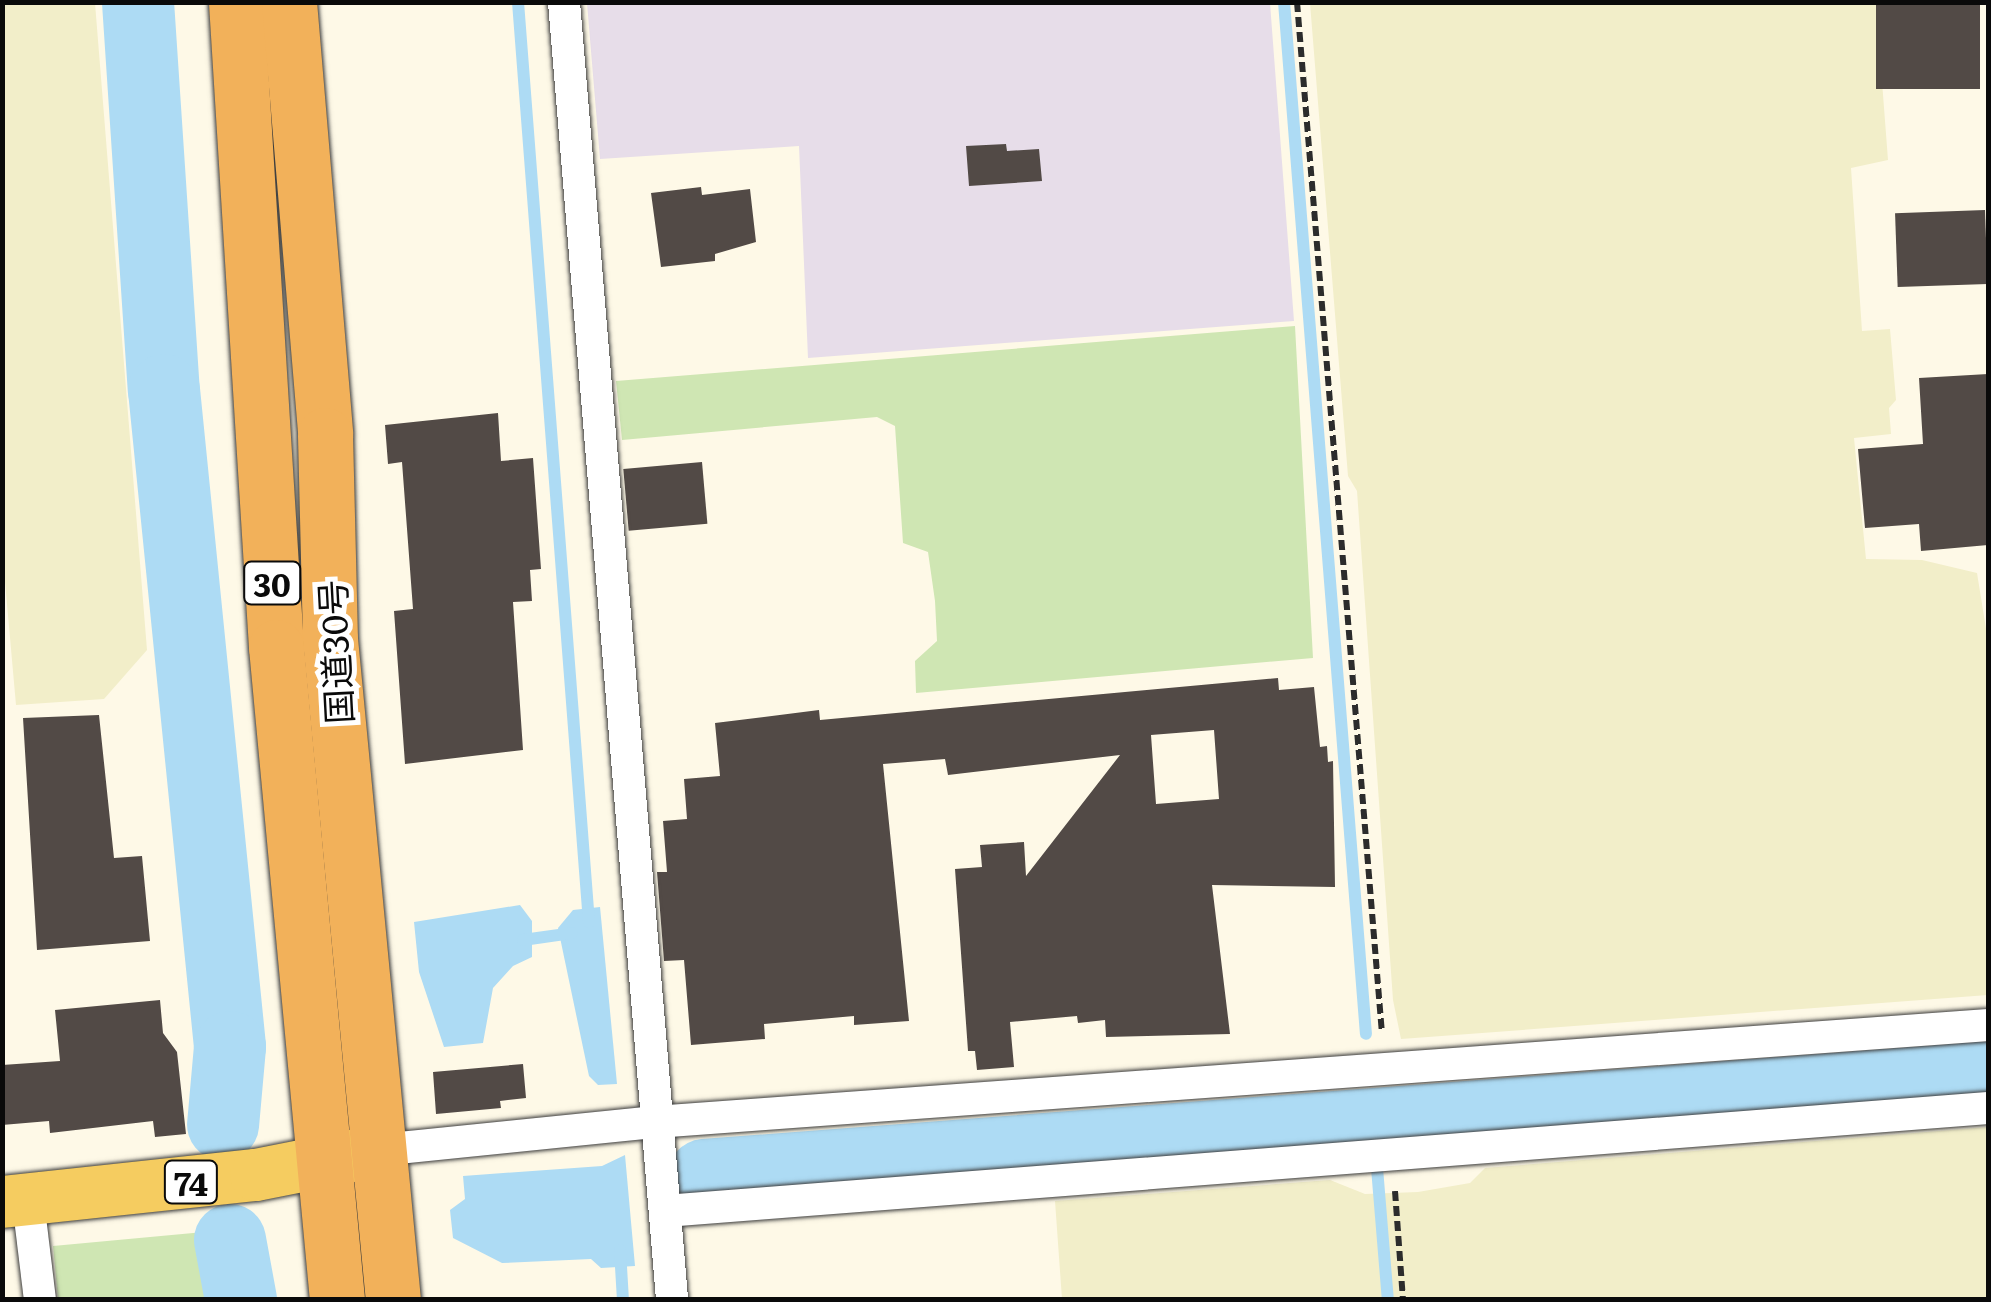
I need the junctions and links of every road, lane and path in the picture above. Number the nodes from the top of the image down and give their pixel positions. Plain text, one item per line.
1 (236, 2) edge
2 (288, 2) edge
3 (564, 2) edge
4 (1297, 2) edge
5 (1988, 1026) edge
6 (1385, 1070) junction
7 (1988, 1108) edge
8 (655, 1122) junction
9 (378, 1150) junction
10 (1382, 1155) junction
11 (322, 1162) junction
12 (15, 1201) edge
13 (665, 1211) junction
14 (40, 1300) edge
15 (338, 1300) edge
16 (394, 1300) edge
17 (672, 1300) edge
18 (1403, 1300) edge

1 - 11 highway, 国道30号 / 30
2 - 9 highway, 国道30号 / 30
3 - 8 street
4 - 6 path
5 - 6 street
6 - 8 street
7 - 10 street
8 - 9 street
8 - 13 street
9 - 11 main road, 74
9 - 16 highway, 国道30号 / 30
10 - 13 street
10 - 18 path
11 - 12 main road, 74
11 - 15 highway, 国道30号 / 30
12 - 14 street
13 - 17 street

